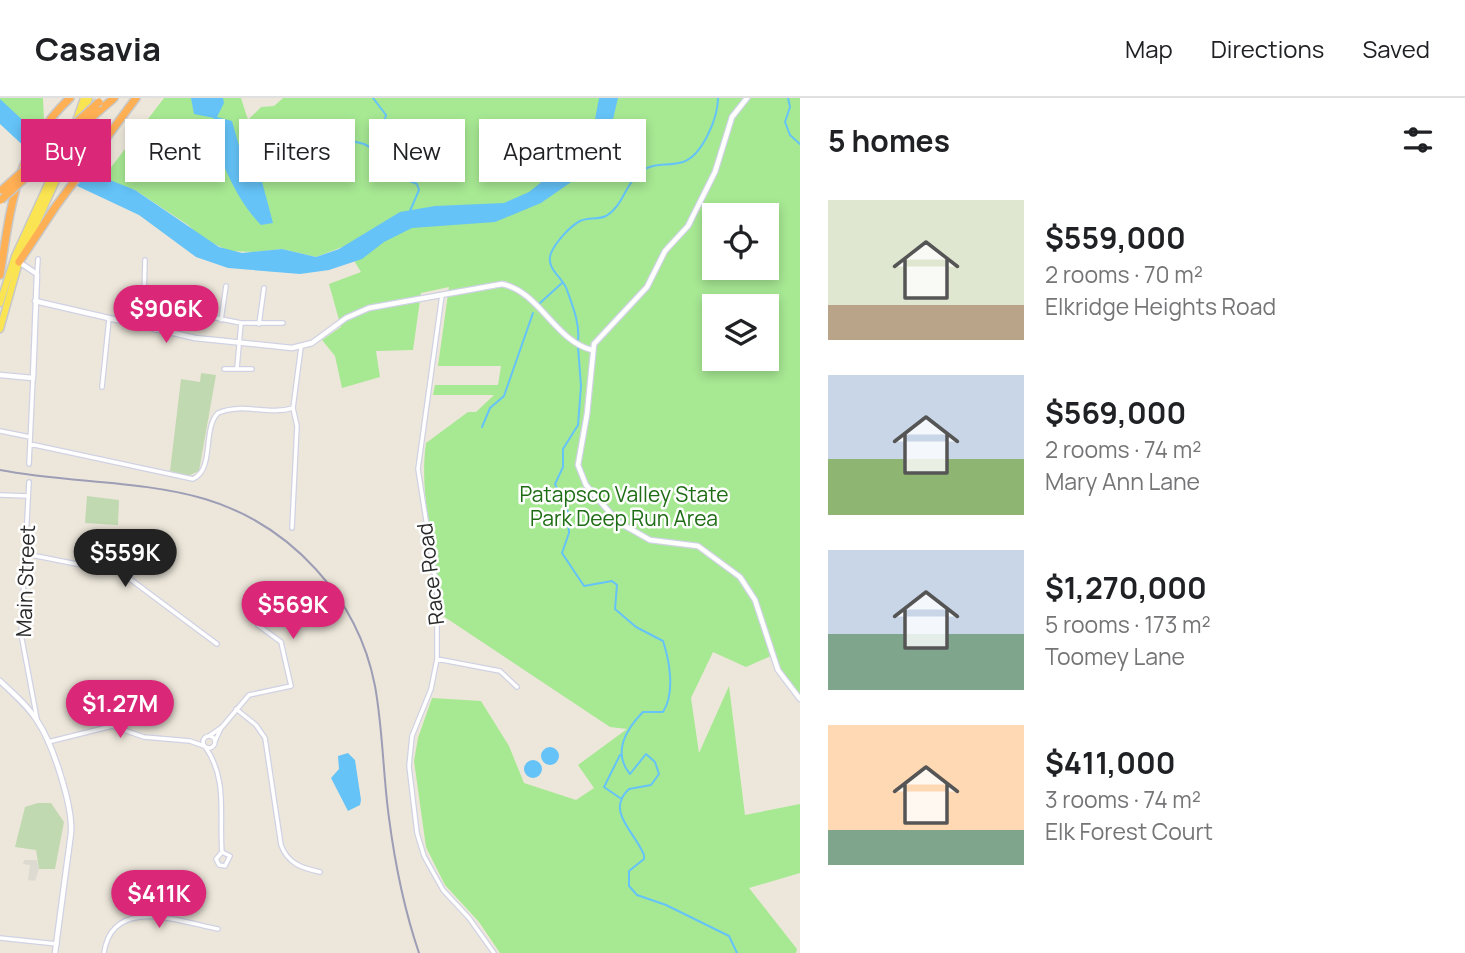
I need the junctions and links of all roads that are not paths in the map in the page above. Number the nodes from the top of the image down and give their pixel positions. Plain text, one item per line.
1 (70, 98) edge
2 (84, 98) edge
3 (89, 98) edge
4 (114, 98) edge
5 (136, 98) edge
6 (747, 98) edge
7 (101, 100) edge
8 (78, 119) edge
9 (80, 119) edge
10 (52, 182) joint
11 (1, 196) edge
12 (38, 259) dead end
13 (145, 260) dead end
14 (19, 261) junction
15 (37, 274) junction
16 (0, 275) edge
17 (226, 286) dead end
18 (264, 288) dead end
19 (442, 293) junction
20 (35, 301) junction
21 (0, 303) edge
22 (161, 307) junction
23 (109, 319) junction
24 (221, 320) junction
25 (241, 323) junction
26 (283, 323) dead end
27 (259, 324) junction
28 (0, 329) edge
29 (155, 330) junction
30 (239, 344) junction
31 (301, 347) junction
32 (592, 350) junction
33 (237, 368) junction
34 (225, 369) dead end
35 (252, 369) dead end
36 (0, 375) edge
37 (33, 378) junction
38 (102, 387) dead end
39 (293, 408) junction
40 (0, 431) edge
41 (30, 437) junction
42 (30, 444) junction
43 (29, 464) dead end
44 (29, 482) dead end
45 (0, 495) edge
46 (28, 496) junction
47 (292, 528) dead end
48 (26, 554) junction
49 (258, 625) dead end
50 (218, 644) dead end
51 (437, 659) junction
52 (0, 681) edge
53 (517, 687) dead end
54 (800, 699) edge
55 (236, 709) junction
56 (37, 720) junction
57 (222, 727) junction
58 (207, 737) junction
59 (190, 741) junction
60 (48, 743) junction
61 (215, 743) junction
62 (205, 747) junction
63 (214, 760) junction
64 (222, 852) junction
65 (320, 872) dead end
66 (218, 929) dead end
67 (0, 938) edge
68 (57, 944) junction
69 (55, 953) edge
70 (104, 953) edge
71 (494, 953) edge

1 - 16 highway
2 - 8 main road
3 - 9 main road
4 - 11 highway, bridge
5 - 14 highway
6 - 32 street
7 - 11 highway, bridge
10 - 14 main road
10 - 21 main road
12 - 15 street
13 - 22 street
14 - 15 street
14 - 28 main road
15 - 20 street
17 - 24 street
18 - 27 street
19 - 31 street
19 - 32 street
19 - 51 street, Race Road
20 - 23 street
20 - 37 street
22 - 24 street
22 - 29 street
23 - 29 street
23 - 38 street
24 - 25 street
25 - 27 street
25 - 30 street
26 - 27 street
29 - 30 street
30 - 31 street
30 - 33 street
31 - 39 street
32 - 54 street
33 - 34 street
33 - 35 street
36 - 37 street
37 - 41 street
39 - 42 street
39 - 47 street
40 - 41 street
41 - 42 street
42 - 43 street
44 - 46 street, Main Street
45 - 46 street
46 - 48 street, Main Street
48 - 50 street
48 - 56 street, Main Street
49 - 55 street
51 - 53 street
51 - 71 street, Race Road
52 - 56 street
55 - 57 street
55 - 65 street
56 - 60 street
57 - 58 street
57 - 61 street
58 - 59 street
58 - 61 street
58 - 62 street
59 - 60 street
59 - 62 street
60 - 68 street
61 - 62 street
61 - 63 street
62 - 63 street
63 - 64 street
64 - 64 street
66 - 70 street
67 - 68 street
68 - 69 street

